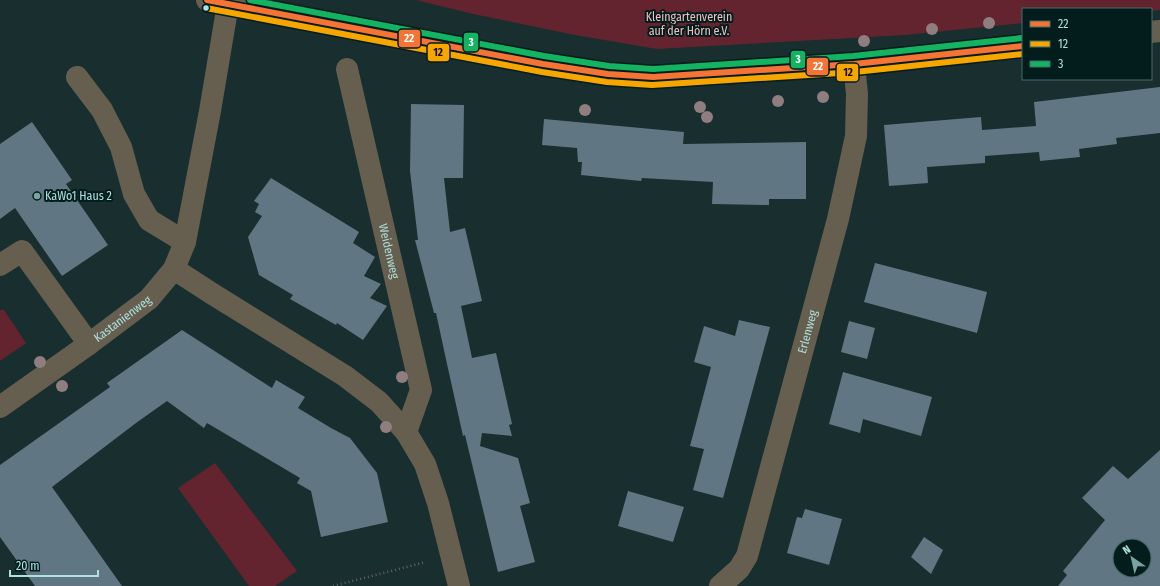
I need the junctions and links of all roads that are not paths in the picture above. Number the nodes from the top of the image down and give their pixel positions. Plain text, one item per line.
1 (217, 2) edge
2 (1022, 46) edge
3 (854, 64) junction
4 (347, 69) dead end
5 (77, 77) dead end
6 (185, 242) junction
7 (0, 265) edge
8 (174, 269) junction
9 (89, 344) junction
10 (0, 406) edge
11 (406, 432) junction
12 (458, 586) edge
13 (720, 586) edge

1 - 3 street
1 - 6 street, Kastanienweg
2 - 3 street
3 - 13 street, Erlenweg
4 - 11 street, Weidenweg
5 - 6 street
6 - 8 street, Kastanienweg
7 - 9 street
8 - 9 street, Kastanienweg
8 - 11 street
9 - 10 street, Kastanienweg
11 - 12 street

